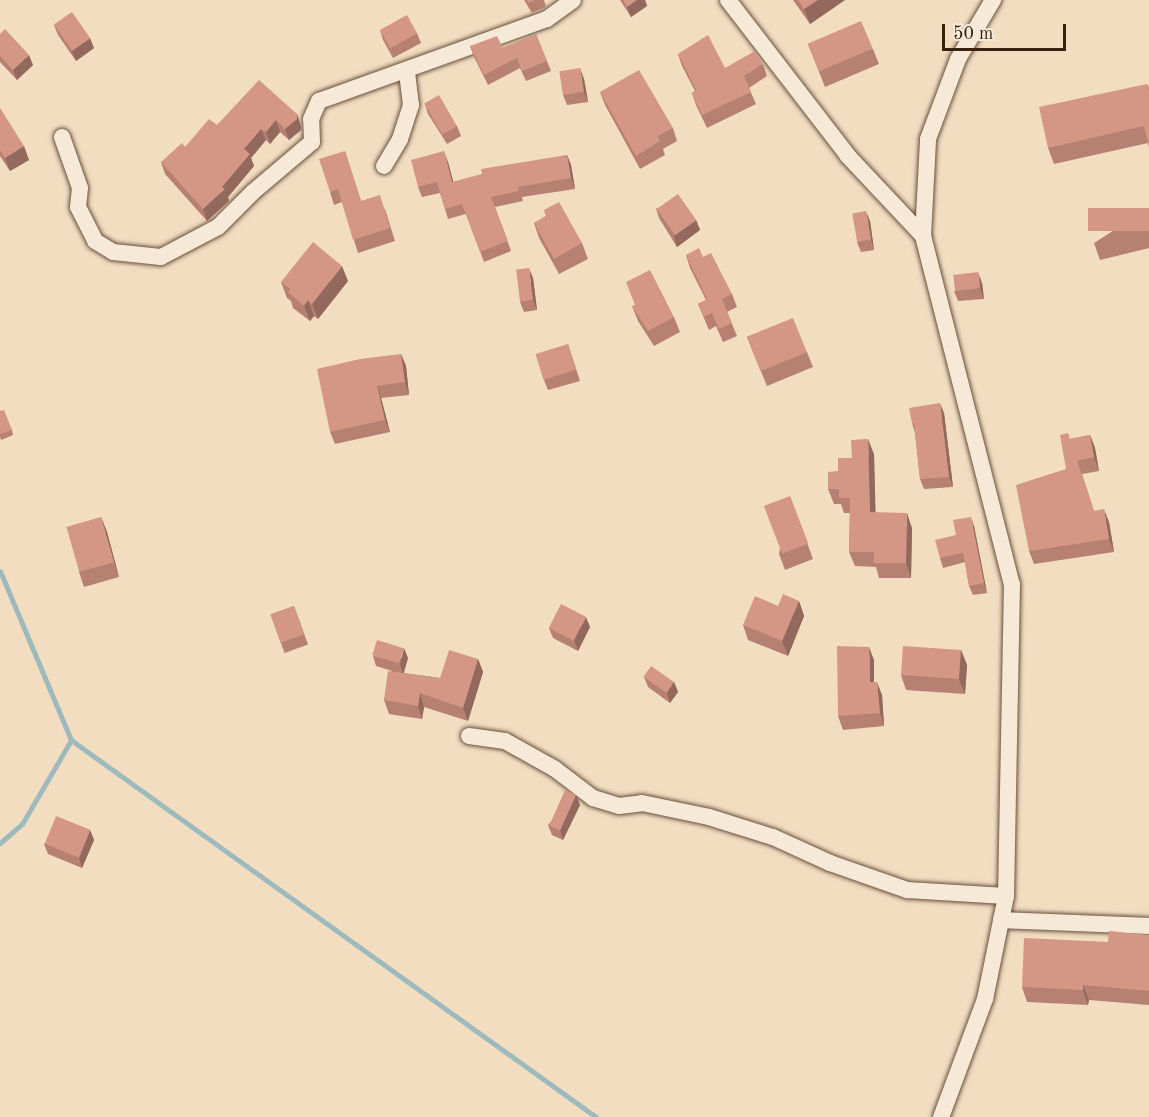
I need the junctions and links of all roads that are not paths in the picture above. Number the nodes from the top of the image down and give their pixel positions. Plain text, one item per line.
1 (573, 0) edge
2 (728, 0) edge
3 (993, 0) edge
4 (407, 71) junction
5 (63, 137) dead end
6 (384, 166) dead end
7 (923, 236) junction
8 (469, 736) dead end
9 (1006, 896) junction
10 (1001, 920) junction
11 (1149, 926) edge
12 (941, 1117) edge

1 - 4 street
2 - 7 street
3 - 7 street
4 - 5 street
4 - 6 street
7 - 9 street
8 - 9 street
9 - 10 street
10 - 11 street
10 - 12 street

